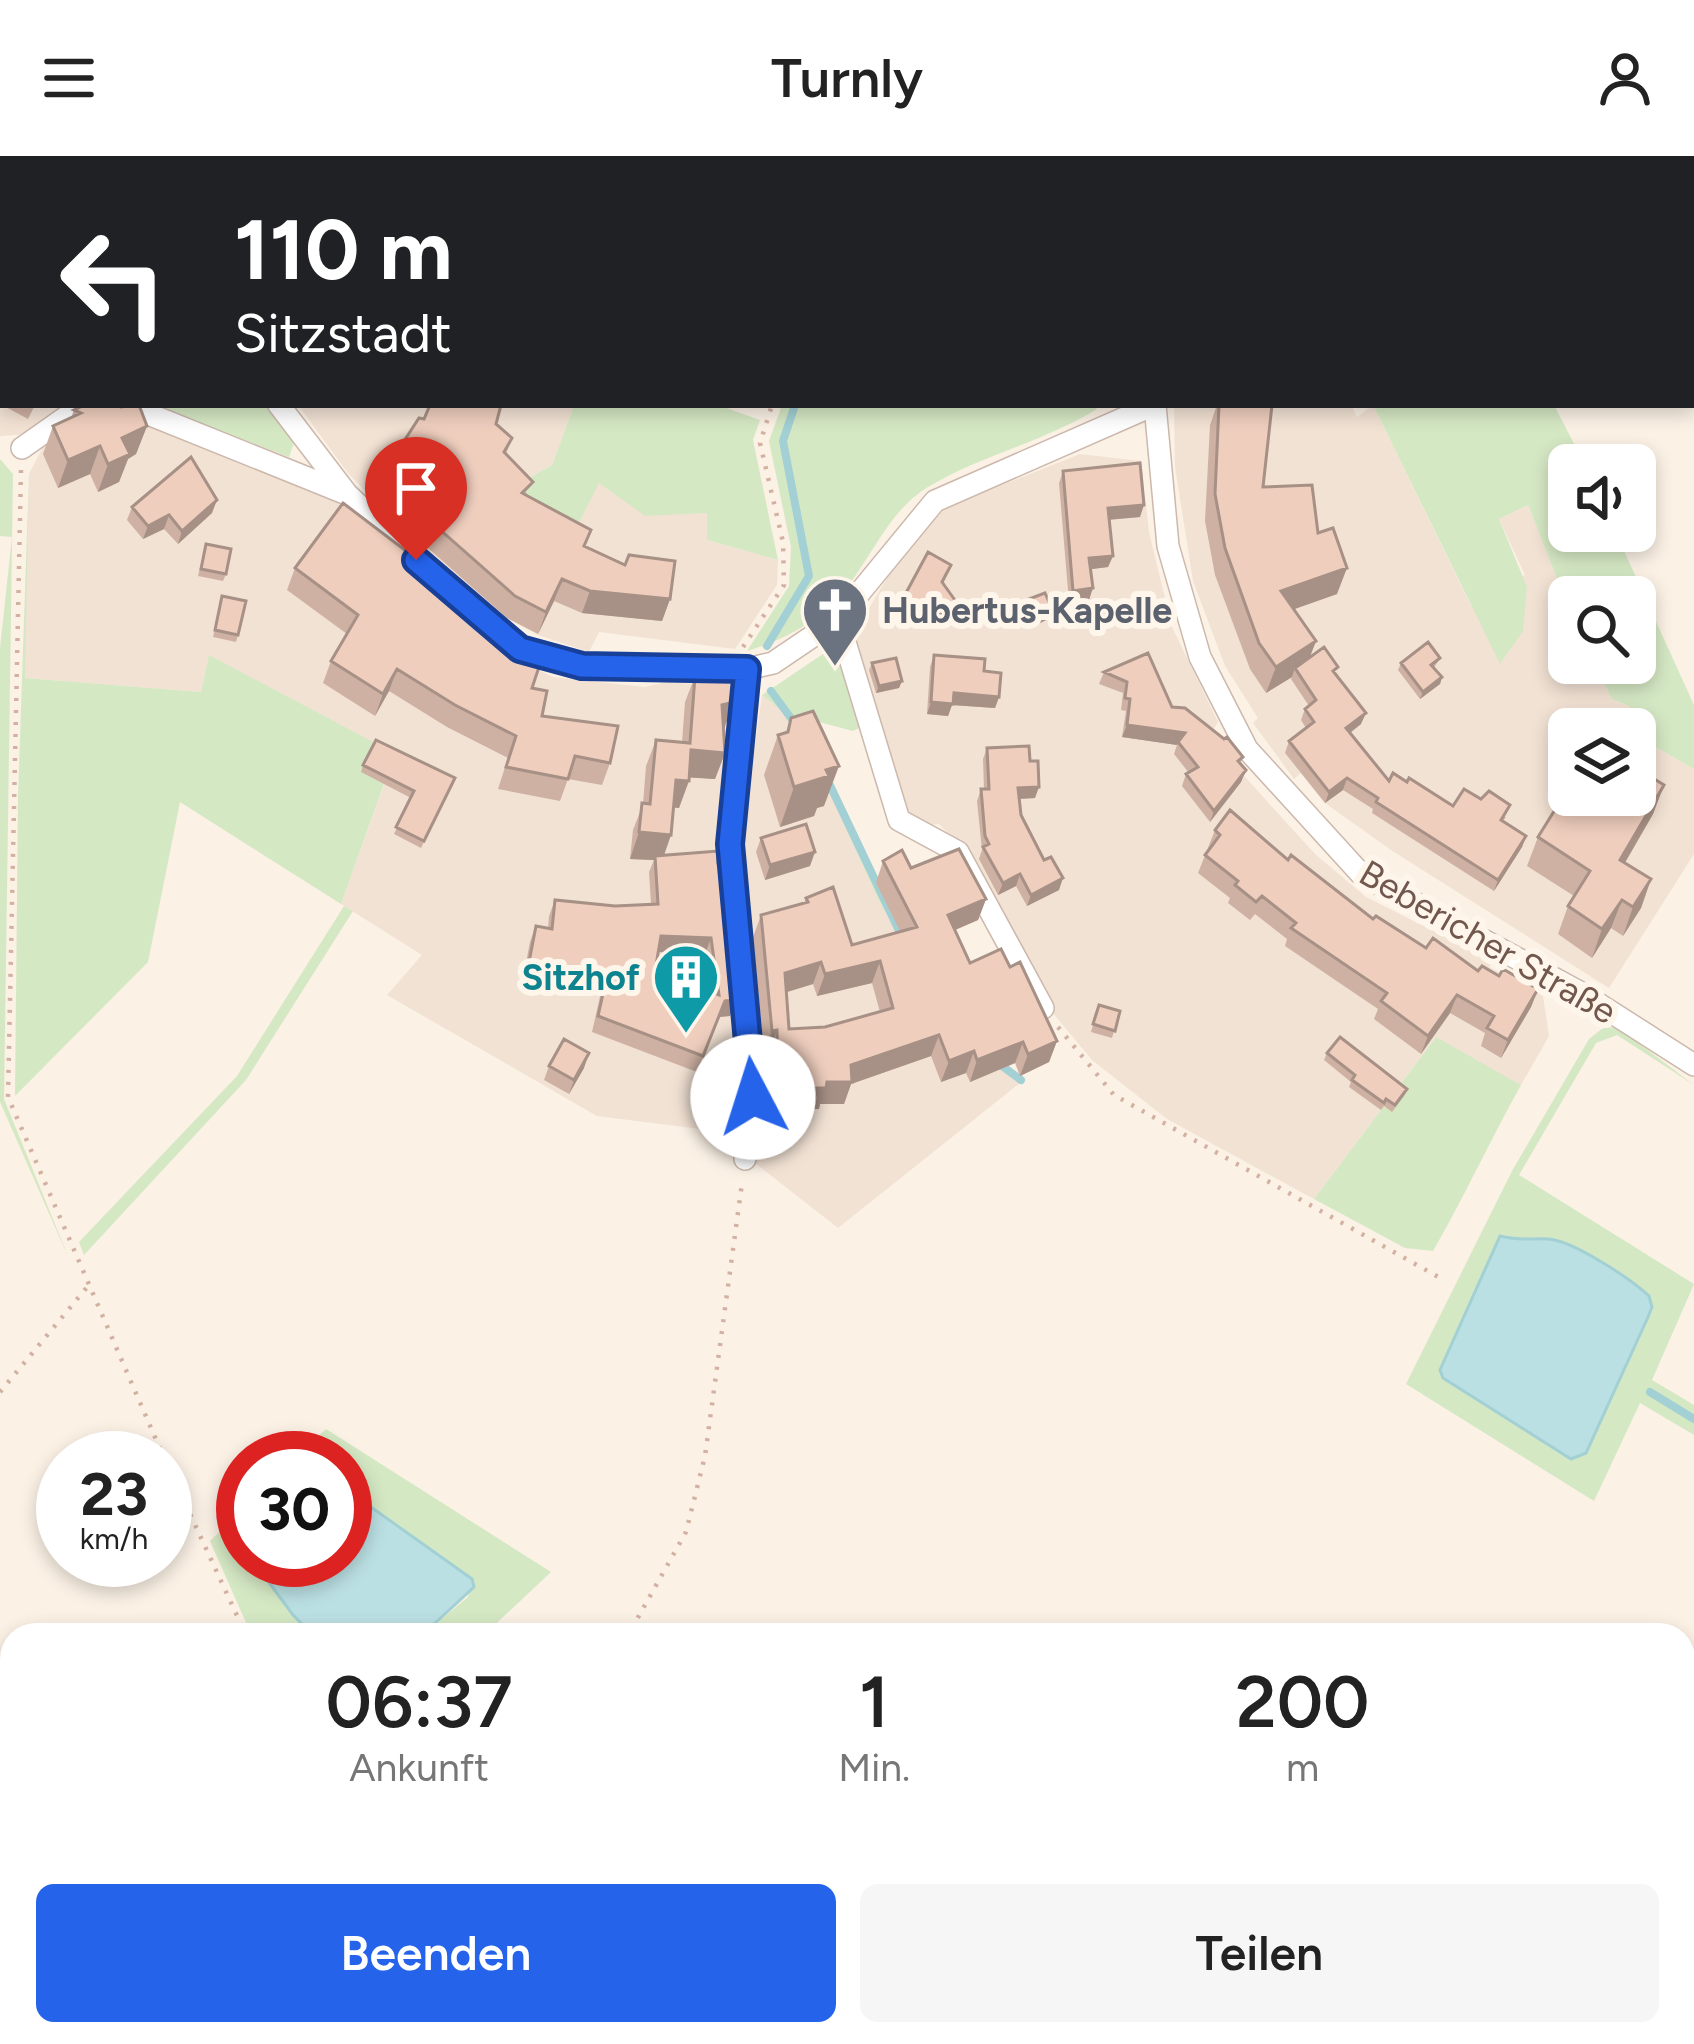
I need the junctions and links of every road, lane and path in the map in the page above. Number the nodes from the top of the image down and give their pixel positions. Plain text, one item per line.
1 (79, 408) edge
2 (133, 408) edge
3 (281, 408) edge
4 (771, 408) edge
5 (1148, 408) edge
6 (1155, 408) edge
7 (22, 448) joint
8 (347, 494) junction
9 (838, 619) junction
10 (747, 669) junction
11 (1043, 1008) joint
12 (1694, 1066) edge
13 (745, 1159) joint
14 (1442, 1280) dead end
15 (88, 1286) junction
16 (0, 1391) edge
17 (153, 1431) edge
18 (192, 1518) edge
19 (240, 1623) edge
20 (634, 1623) edge

1 - 7 street
2 - 8 street
3 - 8 street
4 - 10 path
5 - 9 street
6 - 12 street, Bebericher Straße
7 - 15 path
8 - 10 street
9 - 10 street
9 - 11 street
10 - 13 street
11 - 14 path
13 - 20 path
15 - 16 path
15 - 17 path
18 - 19 path

